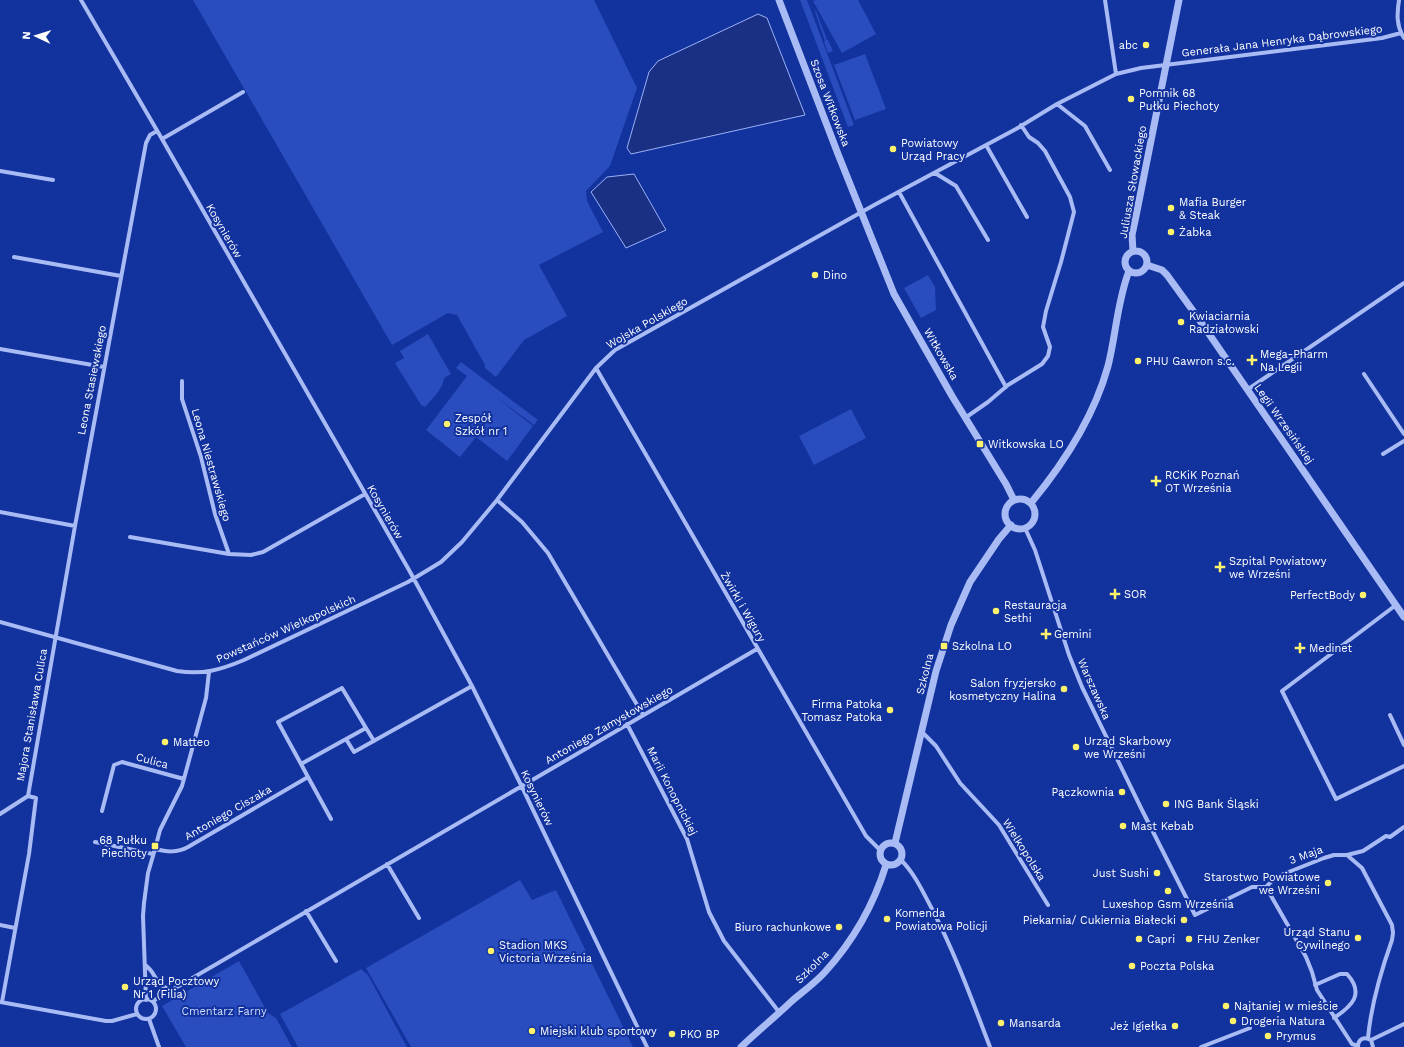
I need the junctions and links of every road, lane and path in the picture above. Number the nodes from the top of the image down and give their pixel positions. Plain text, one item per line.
1 (81, 0) edge
2 (779, 0) edge
3 (1105, 0) edge
4 (1179, 0) edge
5 (1399, 0) edge
6 (1404, 29) edge
7 (1401, 33) junction
8 (1404, 38) edge
9 (1166, 65) junction
10 (1116, 74) junction
11 (243, 92) dead end
12 (1057, 104) junction
13 (1021, 125) junction
14 (157, 131) junction
15 (162, 140) junction
16 (986, 145) junction
17 (1110, 170) dead end
18 (0, 171) edge
19 (935, 173) junction
20 (53, 180) dead end
21 (899, 192) junction
22 (862, 213) junction
23 (1027, 217) dead end
24 (988, 240) dead end
25 (1134, 251) junction
26 (14, 257) dead end
27 (1147, 265) junction
28 (1129, 271) junction
29 (121, 276) junction
30 (1402, 284) edge
31 (1404, 290) edge
32 (0, 349) edge
33 (104, 367) junction
34 (596, 368) junction
35 (1364, 374) dead end
36 (182, 381) dead end
37 (1006, 387) junction
38 (1247, 390) junction
39 (965, 418) junction
40 (1404, 434) edge
41 (1404, 441) edge
42 (1384, 454) dead end
43 (365, 494) junction
44 (497, 500) junction
45 (1014, 500) junction
46 (1031, 503) junction
47 (0, 512) edge
48 (1011, 525) junction
49 (74, 526) junction
50 (1025, 528) junction
51 (130, 538) dead end
52 (230, 554) junction
53 (414, 579) junction
54 (1396, 605) junction
55 (1404, 618) edge
56 (0, 622) edge
57 (55, 638) junction
58 (757, 649) junction
59 (209, 672) junction
60 (472, 686) junction
61 (643, 715) junction
62 (1390, 715) dead end
63 (628, 724) junction
64 (366, 728) junction
65 (922, 732) junction
66 (346, 739) junction
67 (374, 741) junction
68 (1404, 745) edge
69 (301, 764) junction
70 (1404, 766) edge
71 (308, 777) junction
72 (184, 779) junction
73 (522, 787) junction
74 (28, 796) junction
75 (102, 811) dead end
76 (0, 814) edge
77 (331, 819) dead end
78 (1404, 827) edge
79 (95, 842) dead end
80 (895, 843) junction
81 (155, 849) junction
82 (880, 850) junction
83 (153, 854) junction
84 (1347, 855) junction
85 (901, 860) junction
86 (387, 864) junction
87 (886, 865) junction
88 (1266, 887) junction
89 (1048, 905) dead end
90 (306, 911) junction
91 (419, 918) dead end
92 (0, 925) edge
93 (15, 928) junction
94 (336, 961) dead end
95 (145, 965) junction
96 (1315, 985) junction
97 (172, 991) junction
98 (146, 1000) junction
99 (153, 1001) junction
100 (1, 1002) edge
101 (779, 1012) junction
102 (137, 1014) junction
103 (1334, 1018) junction
104 (149, 1019) junction
105 (1404, 1024) edge
106 (1250, 1028) dead end
107 (1369, 1039) junction
108 (159, 1047) edge
109 (647, 1047) edge
110 (741, 1047) edge
111 (990, 1047) edge
112 (1201, 1047) edge
113 (1358, 1047) edge
114 (1373, 1047) edge

1 - 14 street, Kosynierów
2 - 22 street, Szosa Witkowska
3 - 10 street
4 - 9 street, Juliusza Słowackiego
5 - 7 street
6 - 7 street
7 - 8 street
7 - 9 street, Generała Jana Henryka Dąbrowskiego
9 - 10 street, Wojska Polskiego
9 - 25 street, Juliusza Słowackiego
10 - 12 street, Wojska Polskiego
11 - 15 street
12 - 13 street, Wojska Polskiego
12 - 17 street
13 - 16 street, Wojska Polskiego
13 - 37 street
14 - 15 street, Kosynierów
14 - 29 street, Leona Stasiewskiego
15 - 43 street, Kosynierów
16 - 19 street, Wojska Polskiego
16 - 23 street
18 - 20 street
19 - 21 street, Wojska Polskiego
19 - 24 street
21 - 22 street, Wojska Polskiego
21 - 37 street
22 - 34 street, Wojska Polskiego
22 - 39 street, Witkowska
25 - 27 street
25 - 28 street
26 - 29 street
27 - 28 street
27 - 38 street, Legii Wrzesińskiej
28 - 46 street
29 - 33 street, Leona Stasiewskiego
30 - 31 street
30 - 38 street
32 - 33 street
33 - 49 street, Leona Stasiewskiego
34 - 44 street, Wojska Polskiego
34 - 58 street, Żwirki i Wigury
35 - 40 street
36 - 52 street, Leona Niestrawskiego
37 - 39 street
38 - 54 street, Legii Wrzesińskiej
39 - 45 street, Witkowska
41 - 42 street
43 - 52 street
43 - 53 street, Kosynierów
44 - 53 street, Wojska Polskiego
44 - 61 street
45 - 46 street
45 - 48 street
46 - 50 street
47 - 49 street
48 - 50 street
48 - 65 street, Szkolna
49 - 57 street, Leona Stasiewskiego
50 - 88 street, Warszawska
51 - 52 street
53 - 59 street, Powstańców Wielkopolskich
53 - 60 street, Kosynierów
54 - 55 street, Legii Wrzesińskiej
54 - 70 street
56 - 57 street, Powstańców Wielkopolskich
57 - 59 street, Powstańców Wielkopolskich
57 - 74 street, Majora Stanisława Culica
58 - 61 street, Antoniego Zamysłowskiego
58 - 82 street, Żwirki i Wigury
59 - 72 street
60 - 67 street
60 - 73 street, Kosynierów
61 - 63 street, Antoniego Zamysłowskiego
62 - 68 street
63 - 73 street, Antoniego Zamysłowskiego
63 - 101 street, Marii Konopnickiej
64 - 66 street
64 - 67 street
64 - 69 street
65 - 80 street, Szkolna
65 - 89 street, Wielkopolska
66 - 67 street
66 - 69 street
69 - 71 street
71 - 77 street
71 - 81 street, Antoniego Ciszaka
72 - 75 street, Culica
72 - 81 street
73 - 86 street, Antoniego Zamysłowskiego
73 - 109 street, Kosynierów
74 - 76 street, Majora Stanisława Culica
74 - 93 street, Majora Stanisława Culica
78 - 84 street, 3 Maja
79 - 83 street
80 - 82 street
80 - 85 street
81 - 83 street
82 - 87 street
83 - 95 street
84 - 88 street, 3 Maja
84 - 107 street
85 - 87 street
85 - 111 street
86 - 90 street, Antoniego Zamysłowskiego
86 - 91 street
87 - 101 street, Szkolna
88 - 96 street
90 - 94 street
90 - 97 street, Antoniego Zamysłowskiego
92 - 93 street
93 - 100 street, Majora Stanisława Culica
95 - 97 street
95 - 98 street
96 - 103 street
96 - 103 street
97 - 99 street, Antoniego Zamysłowskiego
98 - 99 street
98 - 102 street
99 - 104 street
100 - 102 street
101 - 110 street, Szkolna
102 - 104 street
103 - 113 street
104 - 108 street
105 - 107 street
106 - 112 street
107 - 113 street
107 - 114 street

